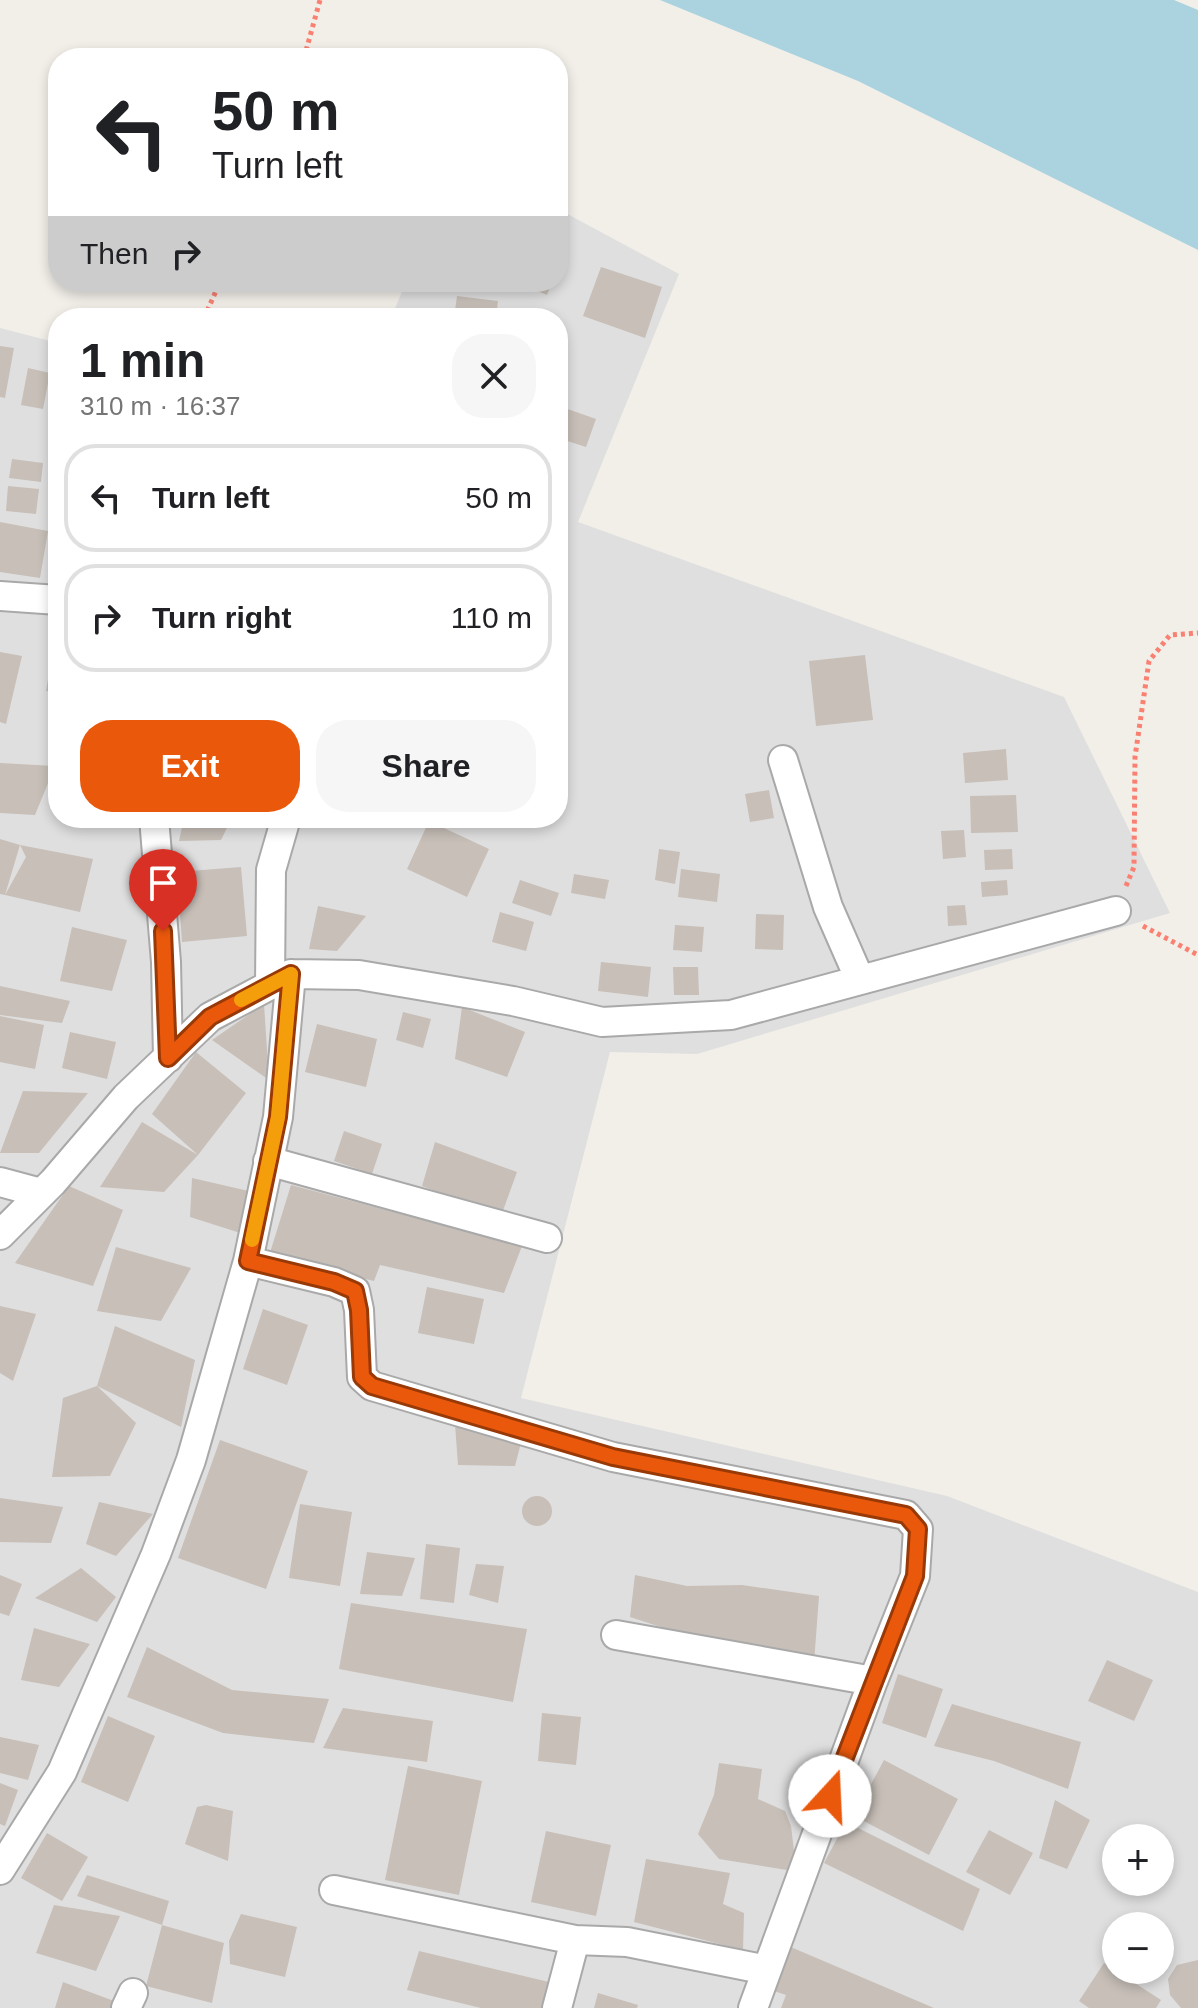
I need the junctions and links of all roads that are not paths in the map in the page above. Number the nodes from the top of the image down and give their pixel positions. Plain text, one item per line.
1 (0, 596) edge
2 (48, 599) edge
3 (783, 760) dead end
4 (155, 828) edge
5 (283, 828) edge
6 (1116, 911) road end
7 (280, 979) junction
8 (860, 980) junction
9 (168, 1058) junction
10 (268, 1161) junction
11 (0, 1182) edge
12 (41, 1193) junction
13 (0, 1235) edge
14 (547, 1238) dead end
15 (248, 1261) junction
16 (616, 1635) dead end
17 (873, 1681) junction
18 (0, 1870) edge
19 (334, 1890) dead end
20 (575, 1940) junction
21 (767, 1970) junction
22 (557, 2008) edge
23 (753, 2008) edge

1 - 2 street
3 - 8 street
4 - 9 street
5 - 7 street
6 - 8 street
7 - 8 street
7 - 9 street
7 - 10 street
9 - 12 street
10 - 14 street
10 - 15 street
11 - 12 street
12 - 13 street
15 - 17 street
15 - 18 street
16 - 17 street
17 - 21 street
19 - 20 street
20 - 21 street
20 - 22 street
21 - 23 street

